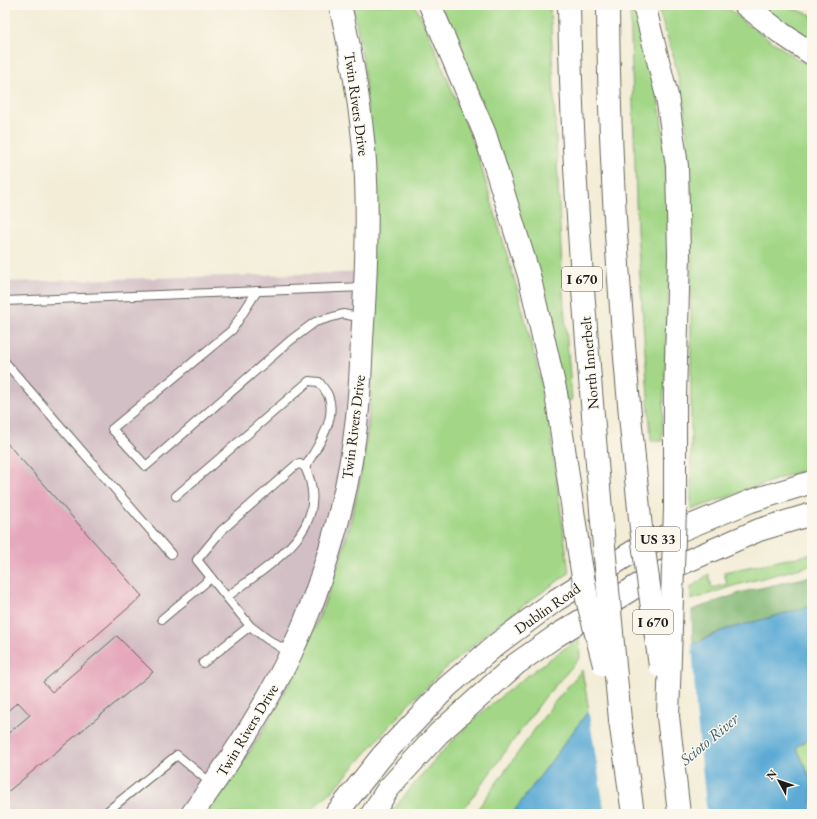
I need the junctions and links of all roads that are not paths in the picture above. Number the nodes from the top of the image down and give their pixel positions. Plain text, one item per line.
1 (340, 5) edge
2 (430, 5) edge
3 (608, 5) edge
4 (644, 5) edge
5 (745, 5) edge
6 (569, 8) edge
7 (812, 54) edge
8 (365, 287) junction
9 (257, 292) junction
10 (5, 301) edge
11 (364, 318) junction
12 (5, 362) edge
13 (305, 467) junction
14 (812, 482) edge
15 (176, 496) dead end
16 (812, 514) edge
17 (171, 554) dead end
18 (211, 578) junction
19 (227, 597) junction
20 (162, 619) dead end
21 (250, 626) junction
22 (520, 627) junction
23 (291, 653) junction
24 (203, 664) dead end
25 (668, 716) junction
26 (620, 720) junction
27 (213, 785) junction
28 (104, 814) edge
29 (192, 814) edge
30 (336, 814) edge
31 (358, 814) edge
32 (372, 814) edge
33 (633, 814) edge
34 (679, 814) edge

1 - 8 main road, Twin Rivers Drive
2 - 26 main road, bridge
3 - 25 main road, I 670, bridge
4 - 25 main road, bridge
5 - 7 main road
6 - 26 main road, North Innerbelt / I 670, bridge
8 - 9 lane
8 - 11 main road, Twin Rivers Drive
9 - 10 lane
9 - 11 lane
11 - 23 main road, Twin Rivers Drive
12 - 17 lane
13 - 15 lane
13 - 18 lane
13 - 19 lane
14 - 22 main road, Dublin Road / US 33
16 - 32 main road, Dublin Road / US 33
18 - 19 lane
18 - 20 lane
19 - 21 lane
21 - 23 lane
21 - 24 lane
22 - 30 main road, Dublin Road / US 33
22 - 31 main road
23 - 27 main road, Twin Rivers Drive
25 - 34 main road, I 670
26 - 33 main road, I 670
27 - 28 lane
27 - 29 main road, Twin Rivers Drive

